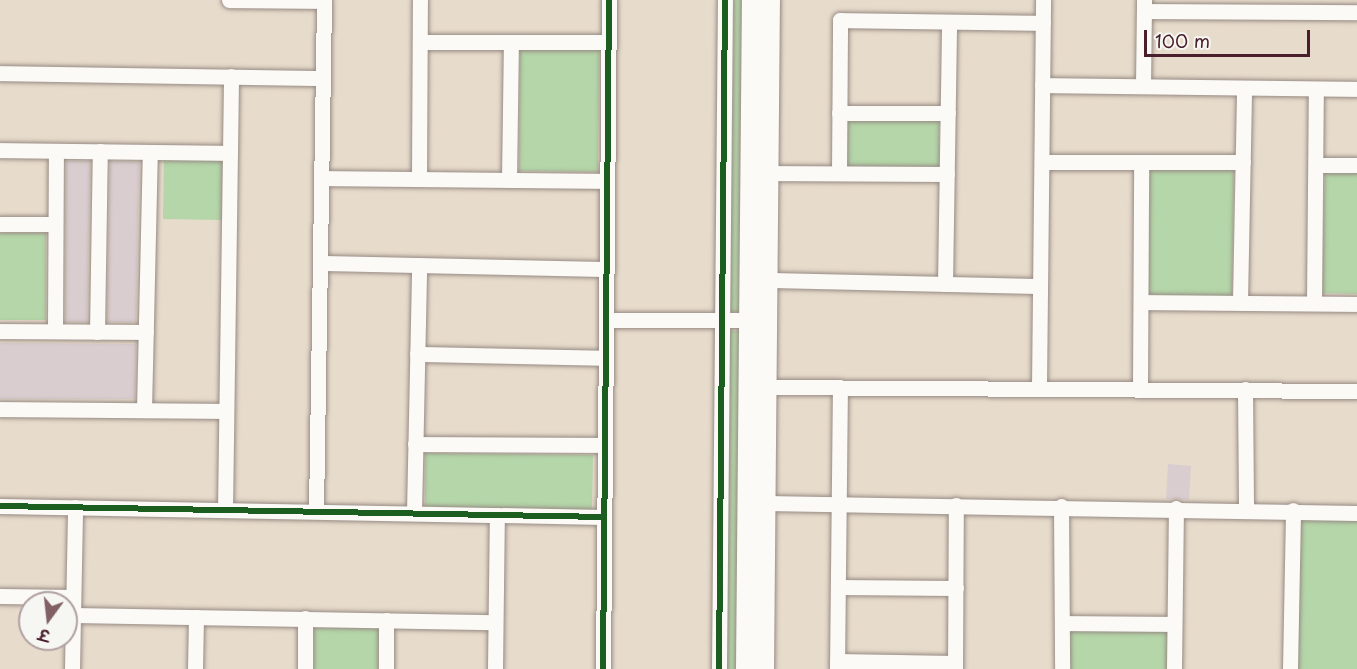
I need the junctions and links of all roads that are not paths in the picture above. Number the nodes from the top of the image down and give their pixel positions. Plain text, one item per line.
1 (229, 0) edge
2 (420, 0) edge
3 (609, 0) edge
4 (725, 0) edge
5 (752, 0) edge
6 (770, 0) edge
7 (1043, 0) edge
8 (324, 1) edge
9 (1144, 5) edge
10 (1239, 6) edge
11 (1312, 6) edge
12 (1357, 12) edge
13 (949, 22) junction
14 (1043, 23) junction
15 (420, 42) junction
16 (511, 42) junction
17 (609, 42) junction
18 (0, 73) edge
19 (231, 76) junction
20 (323, 78) junction
21 (1042, 85) junction
22 (1143, 86) junction
23 (1244, 88) junction
24 (1316, 88) junction
25 (1357, 89) edge
26 (839, 113) junction
27 (948, 113) junction
28 (0, 150) edge
29 (56, 151) junction
30 (100, 151) junction
31 (150, 152) junction
32 (230, 153) junction
33 (1041, 162) junction
34 (1141, 162) junction
35 (1243, 162) junction
36 (1316, 165) junction
37 (1357, 165) edge
38 (759, 173) junction
39 (839, 173) junction
40 (946, 174) junction
41 (321, 178) junction
42 (419, 179) junction
43 (509, 180) junction
44 (607, 181) junction
45 (0, 224) edge
46 (56, 224) junction
47 (320, 263) junction
48 (419, 265) junction
49 (607, 269) junction
50 (768, 280) junction
51 (945, 284) junction
52 (1040, 286) junction
53 (1141, 302) junction
54 (1240, 302) junction
55 (1314, 303) junction
56 (1357, 304) edge
57 (606, 320) junction
58 (724, 320) junction
59 (758, 320) junction
60 (0, 330) edge
61 (55, 331) junction
62 (97, 332) junction
63 (146, 332) junction
64 (417, 354) junction
65 (606, 358) junction
66 (766, 387) junction
67 (840, 387) junction
68 (1039, 388) junction
69 (1140, 388) junction
70 (1245, 389) junction
71 (1357, 391) edge
72 (0, 409) edge
73 (144, 410) junction
74 (226, 411) junction
75 (416, 444) junction
76 (605, 445) junction
77 (765, 503) junction
78 (839, 504) junction
79 (956, 505) junction
80 (0, 506) edge
81 (75, 507) junction
82 (1061, 507) junction
83 (1176, 508) junction
84 (1246, 509) junction
85 (225, 510) junction
86 (1293, 510) junction
87 (316, 511) junction
88 (414, 513) junction
89 (1357, 513) edge
90 (497, 515) junction
91 (604, 518) junction
92 (838, 587) junction
93 (956, 588) junction
94 (73, 591) edge
95 (0, 596) edge
96 (18, 596) edge
97 (78, 615) edge
98 (196, 616) junction
99 (305, 618) junction
100 (386, 620) junction
101 (495, 621) junction
102 (1062, 623) junction
103 (1174, 624) junction
104 (72, 651) edge
105 (837, 665) edge
106 (955, 666) edge
107 (72, 669) edge
108 (195, 669) edge
109 (305, 669) edge
110 (386, 669) edge
111 (495, 669) edge
112 (603, 669) edge
113 (719, 669) edge
114 (746, 669) edge
115 (764, 669) edge
116 (1062, 669) edge
117 (1174, 669) edge
118 (1290, 669) edge

1 - 8 street
2 - 15 street
3 - 17 street
4 - 58 street
5 - 38 main road
6 - 38 main road
7 - 14 street
8 - 20 street
9 - 10 street
9 - 22 street
10 - 11 street
11 - 12 street
13 - 14 street
13 - 26 street
13 - 27 street
14 - 21 street
15 - 16 street
15 - 42 street
16 - 17 street
16 - 43 street
17 - 44 street
18 - 19 street
19 - 20 street
19 - 32 street
20 - 41 street
21 - 22 street
21 - 33 street
22 - 23 street
23 - 24 street
23 - 35 street
24 - 25 street
24 - 36 street
26 - 27 street
26 - 39 street
27 - 40 street
28 - 29 street
29 - 30 street
29 - 46 street
30 - 31 street
30 - 62 street
31 - 32 street
31 - 63 street
32 - 74 street
33 - 34 street
33 - 52 street
34 - 35 street
34 - 53 street
35 - 54 street
36 - 37 street
36 - 55 street
38 - 39 street
38 - 50 main road
38 - 59 main road
39 - 40 street
40 - 51 street
41 - 42 street
41 - 47 street
42 - 43 street
43 - 44 street
44 - 49 street
45 - 46 street
46 - 61 street
47 - 48 street
47 - 87 street
48 - 49 street
48 - 64 street
49 - 57 street
50 - 51 street
50 - 59 main road
51 - 52 street
52 - 68 street
53 - 54 street
53 - 69 street
54 - 55 street
55 - 56 street
57 - 58 street
57 - 65 street
58 - 59 street
58 - 113 street
59 - 66 main road
59 - 114 main road
60 - 61 street
61 - 62 street
62 - 63 street
63 - 73 street
64 - 65 street
64 - 75 street
65 - 76 street
66 - 67 street
66 - 77 main road
67 - 68 street
67 - 78 street
68 - 69 street
69 - 70 street
70 - 71 street
70 - 84 street
72 - 73 street
73 - 74 street
74 - 85 street
75 - 76 street
75 - 88 street
76 - 91 street
77 - 78 street
77 - 115 main road
78 - 79 street
78 - 92 street
79 - 82 street
79 - 93 street
80 - 81 street
81 - 85 street
81 - 94 street
82 - 83 street
82 - 102 street
83 - 84 street
83 - 103 street
84 - 86 street
85 - 87 street
86 - 89 street
86 - 118 street
87 - 88 street
88 - 90 street
90 - 91 street
90 - 101 street
91 - 112 street
92 - 93 street
92 - 105 street
93 - 106 street
95 - 96 street
97 - 98 street
98 - 99 street
98 - 108 street
99 - 100 street
99 - 109 street
100 - 101 street
100 - 110 street
101 - 111 street
102 - 103 street
102 - 116 street
103 - 117 street
104 - 107 street
105 - 106 street

